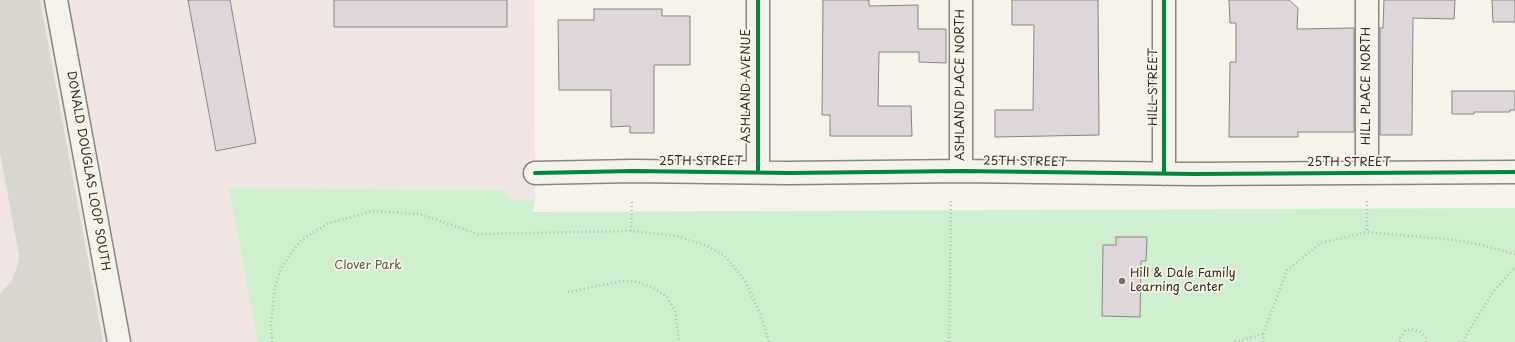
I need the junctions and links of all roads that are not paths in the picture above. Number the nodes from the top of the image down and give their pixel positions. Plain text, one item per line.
1 (56, 0) edge
2 (758, 0) edge
3 (961, 0) edge
4 (1164, 0) edge
5 (1367, 0) edge
6 (961, 170) junction
7 (758, 172) junction
8 (1367, 172) junction
9 (1515, 172) edge
10 (535, 173) dead end
11 (1164, 174) junction
12 (119, 342) edge

1 - 12 street, DONALD DOUGLAS LOOP SOUTH
2 - 7 street, ASHLAND AVENUE
3 - 6 street, ASHLAND PLACE NORTH
4 - 11 street, HILL STREET
5 - 8 street, HILL PLACE NORTH
6 - 7 street, 25TH STREET
6 - 11 street, 25TH STREET
7 - 10 street, 25TH STREET
8 - 9 street, 25TH STREET
8 - 11 street, 25TH STREET

